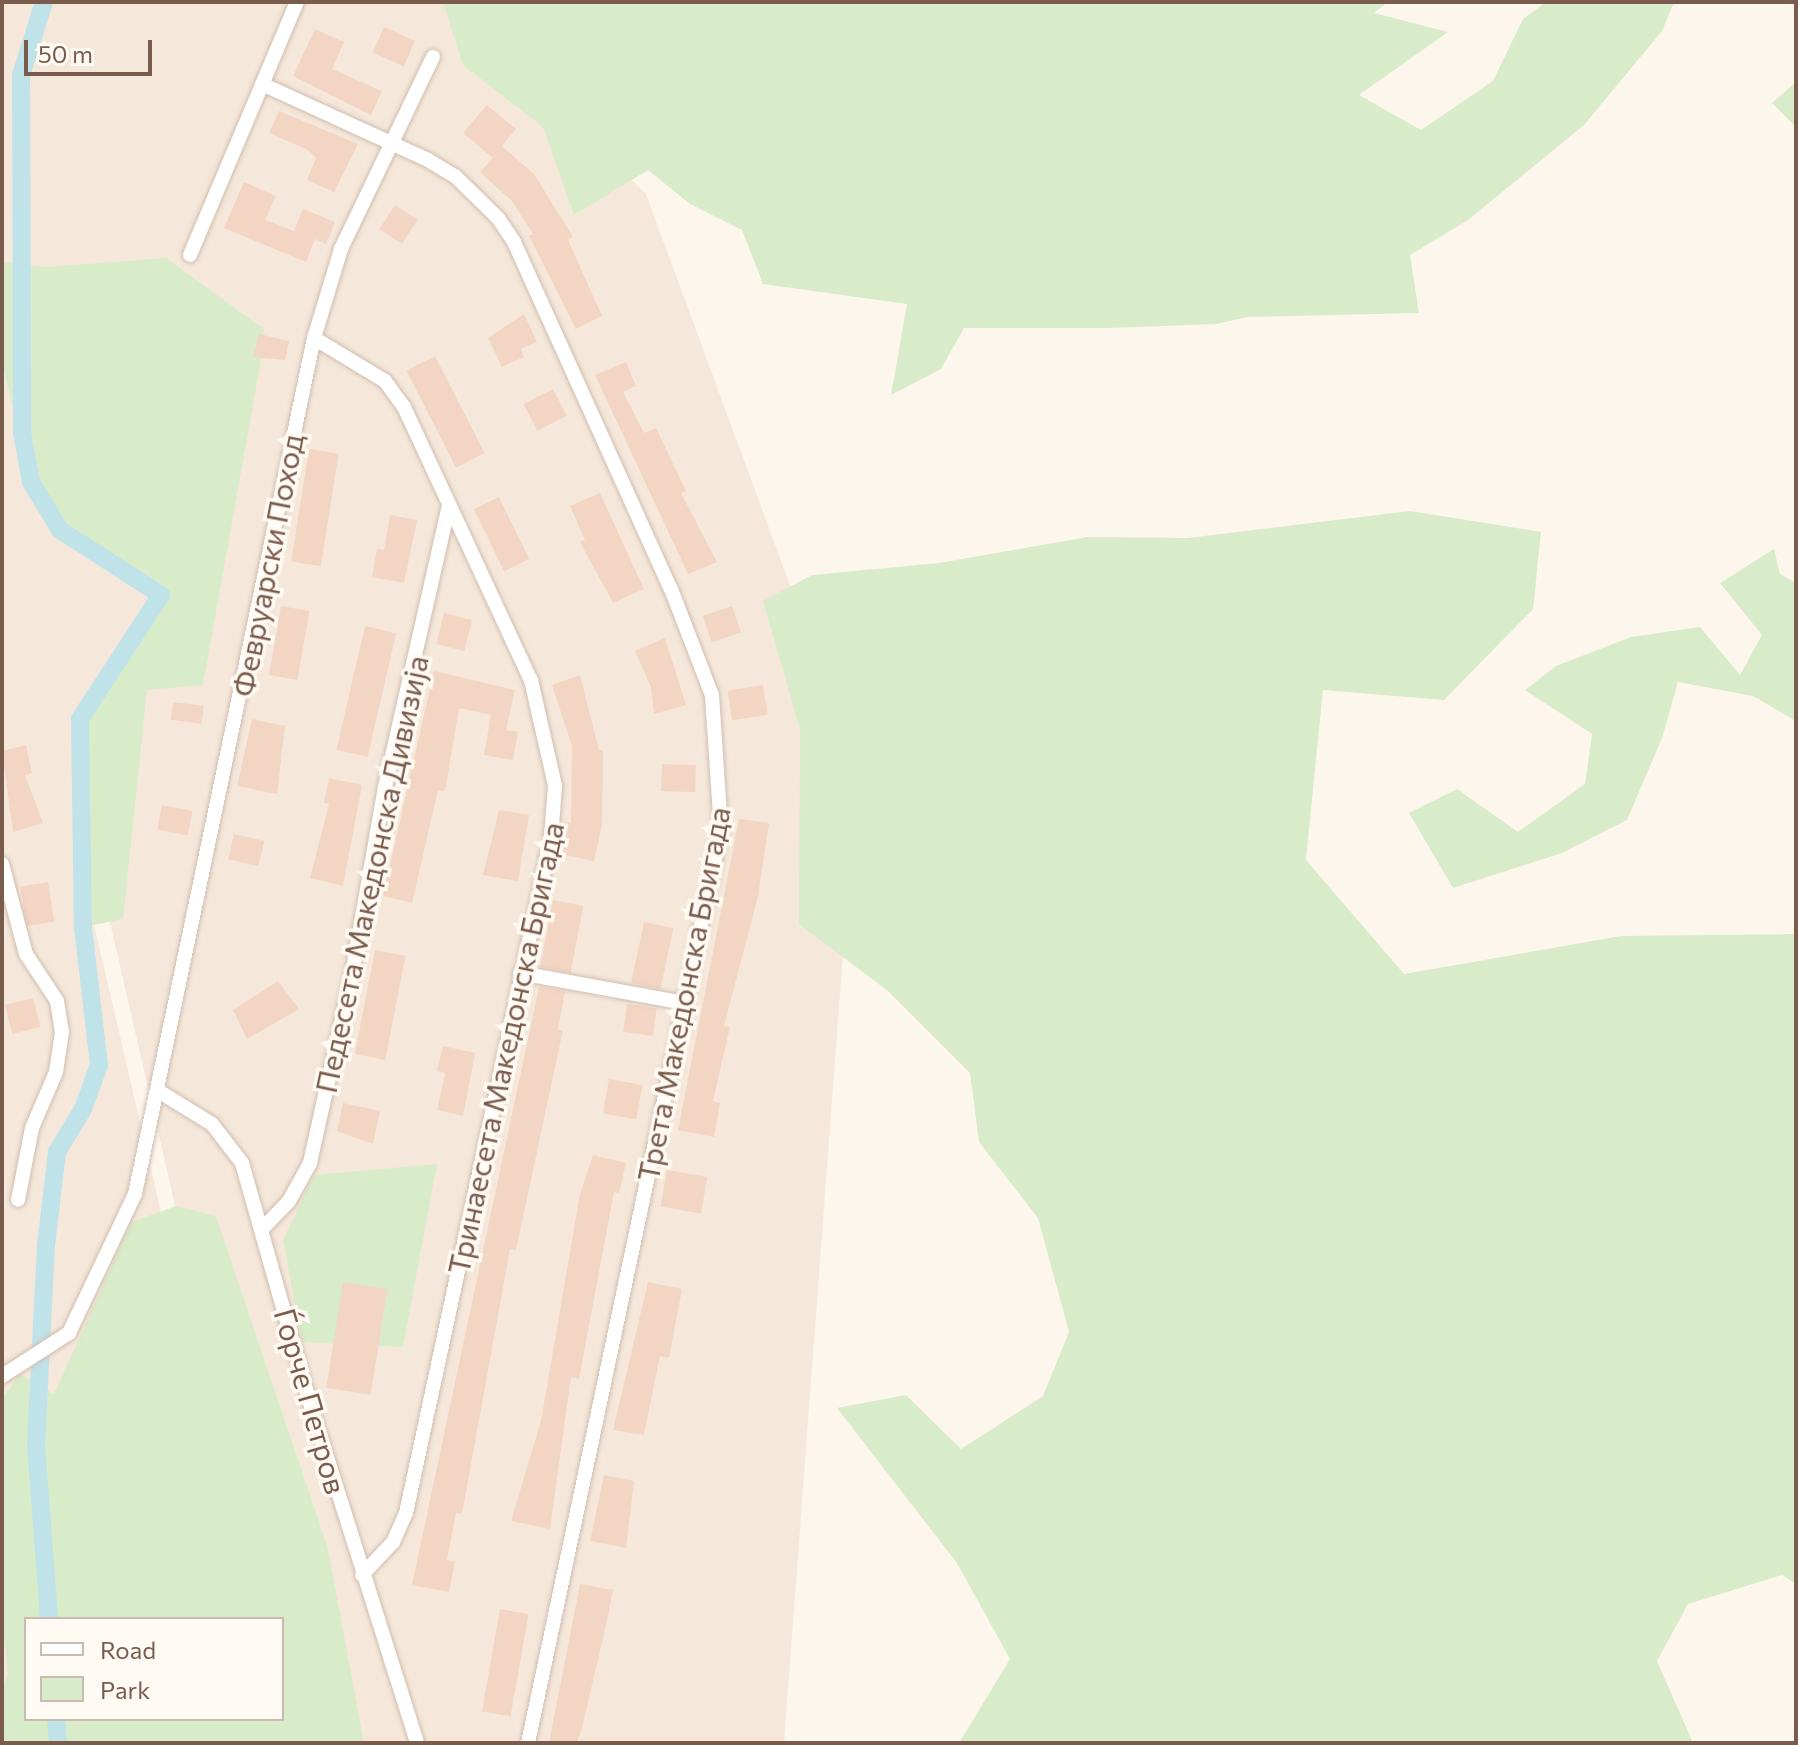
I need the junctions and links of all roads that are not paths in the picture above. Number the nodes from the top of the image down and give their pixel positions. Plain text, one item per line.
1 (297, 2) edge
2 (433, 57) dead end
3 (262, 84) junction
4 (392, 144) junction
5 (190, 255) dead end
6 (314, 338) junction
7 (449, 506) junction
8 (2, 864) edge
9 (8, 911) edge
10 (520, 973) junction
11 (685, 1003) junction
12 (160, 1092) junction
13 (18, 1200) dead end
14 (263, 1228) junction
15 (2, 1376) edge
16 (362, 1575) junction
17 (417, 1743) edge
18 (528, 1743) edge

1 - 3 street
2 - 4 street, Февруарски Поход
3 - 4 street, Трета Македонска Бригада
3 - 5 street
4 - 6 street, Февруарски Поход
4 - 11 street, Трета Македонска Бригада
6 - 7 street, Тринаесета Македонска Бригада
6 - 12 street, Февруарски Поход
7 - 10 street, Тринаесета Македонска Бригада
7 - 14 street, Педесета Македонска Дивизија
8 - 9 street
9 - 13 street
10 - 11 street
10 - 16 street, Тринаесета Македонска Бригада
11 - 18 street, Трета Македонска Бригада
12 - 14 street, Ѓорче Петров
12 - 15 street, Февруарски Поход
14 - 16 street, Ѓорче Петров
16 - 17 street, Ѓорче Петров

